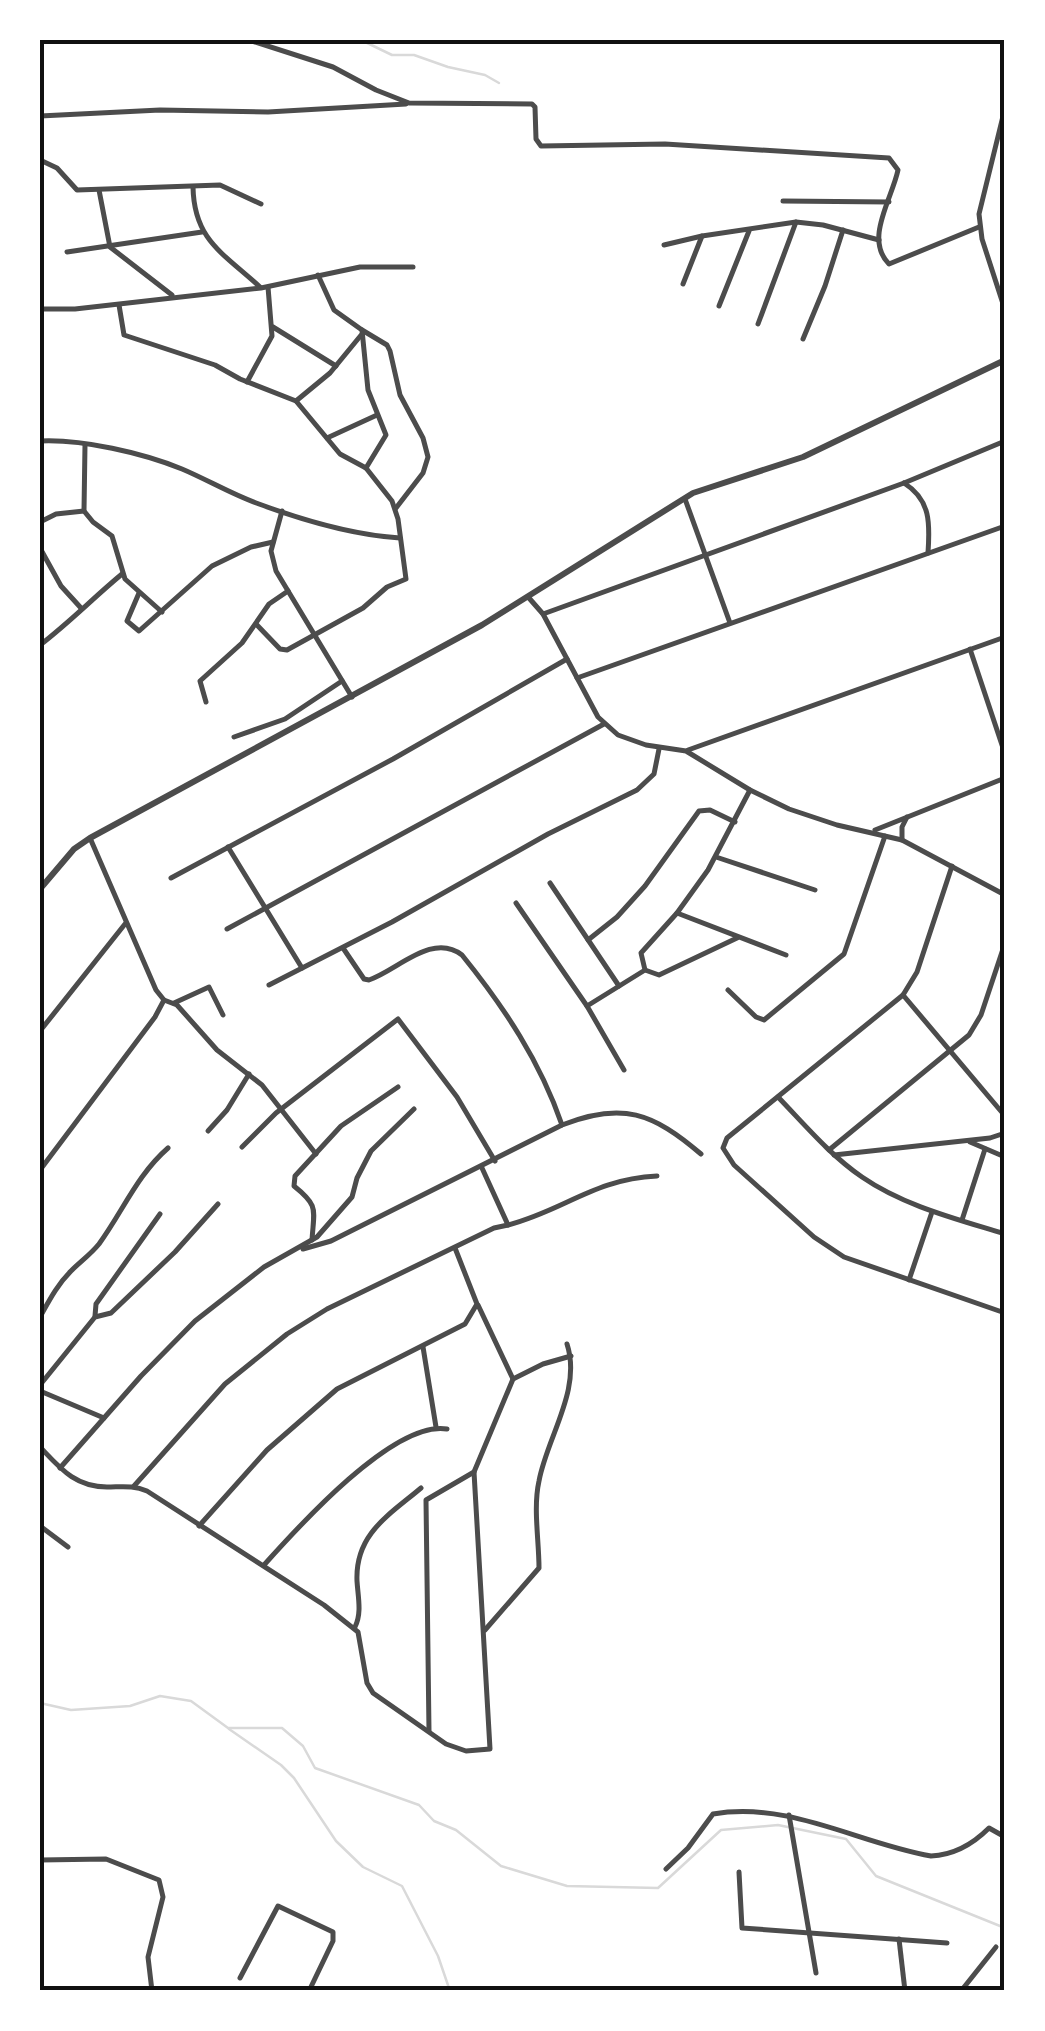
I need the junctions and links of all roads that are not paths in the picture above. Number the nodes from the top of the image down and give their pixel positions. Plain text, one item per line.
1 (250, 40) edge
2 (385, 94) junction
3 (409, 104) junction
4 (384, 105) junction
5 (1005, 108) edge
6 (40, 116) edge
7 (40, 160) edge
8 (193, 186) junction
9 (100, 190) junction
10 (783, 201) dead end
11 (888, 202) junction
12 (261, 204) dead end
13 (796, 222) junction
14 (979, 227) junction
15 (843, 230) junction
16 (749, 231) junction
17 (202, 232) junction
18 (702, 236) junction
19 (879, 240) junction
20 (664, 245) dead end
21 (110, 247) junction
22 (67, 252) dead end
23 (413, 267) dead end
24 (318, 275) junction
25 (682, 284) dead end
26 (264, 288) junction
27 (175, 297) junction
28 (119, 305) junction
29 (720, 306) dead end
30 (40, 309) edge
31 (1005, 310) edge
32 (758, 324) dead end
33 (273, 327) junction
34 (362, 332) junction
35 (803, 339) dead end
36 (1005, 360) edge
37 (336, 366) junction
38 (247, 382) junction
39 (296, 402) junction
40 (377, 415) junction
41 (327, 438) junction
42 (1005, 440) edge
43 (40, 442) edge
44 (85, 445) junction
45 (366, 468) junction
46 (904, 483) junction
47 (685, 498) junction
48 (396, 508) junction
49 (84, 510) junction
50 (282, 512) junction
51 (40, 522) edge
52 (1005, 526) edge
53 (400, 538) junction
54 (273, 542) junction
55 (40, 548) edge
56 (928, 553) junction
57 (706, 555) junction
58 (122, 574) junction
59 (288, 590) junction
60 (138, 593) junction
61 (529, 598) junction
62 (81, 608) junction
63 (162, 612) junction
64 (542, 614) junction
65 (730, 623) junction
66 (256, 624) junction
67 (314, 634) junction
68 (1005, 636) edge
69 (40, 646) edge
70 (970, 649) junction
71 (567, 659) junction
72 (576, 678) junction
73 (342, 681) junction
74 (352, 697) junction
75 (206, 702) dead end
76 (604, 724) junction
77 (234, 737) dead end
78 (659, 748) junction
79 (686, 750) junction
80 (1005, 754) edge
81 (1005, 778) edge
82 (750, 790) junction
83 (908, 814) junction
84 (735, 822) junction
85 (873, 832) junction
86 (886, 836) junction
87 (90, 838) junction
88 (902, 840) junction
89 (228, 848) junction
90 (716, 857) junction
91 (952, 866) junction
92 (171, 878) dead end
93 (550, 883) dead end
94 (40, 889) edge
95 (815, 890) dead end
96 (1005, 895) edge
97 (516, 903) dead end
98 (267, 907) junction
99 (677, 913) junction
100 (126, 923) junction
101 (226, 929) dead end
102 (739, 937) junction
103 (588, 940) junction
104 (1005, 942) edge
105 (343, 948) junction
106 (786, 956) dead end
107 (302, 968) junction
108 (645, 970) junction
109 (269, 986) dead end
110 (619, 986) junction
111 (728, 990) dead end
112 (903, 995) junction
113 (164, 1000) junction
114 (174, 1003) junction
115 (587, 1006) junction
116 (223, 1014) dead end
117 (40, 1031) edge
118 (952, 1052) junction
119 (624, 1070) dead end
120 (249, 1074) junction
121 (398, 1087) dead end
122 (778, 1097) junction
123 (281, 1109) junction
124 (414, 1109) dead end
125 (1005, 1116) edge
126 (562, 1125) junction
127 (208, 1131) dead end
128 (1005, 1132) edge
129 (967, 1140) junction
130 (242, 1147) dead end
131 (168, 1148) dead end
132 (984, 1150) junction
133 (832, 1152) junction
134 (316, 1154) junction
135 (701, 1154) dead end
136 (1005, 1156) edge
137 (495, 1161) junction
138 (482, 1168) junction
139 (40, 1170) edge
140 (657, 1176) dead end
141 (218, 1204) dead end
142 (932, 1211) junction
143 (160, 1214) dead end
144 (962, 1220) junction
145 (508, 1225) junction
146 (1005, 1234) edge
147 (312, 1240) junction
148 (455, 1248) junction
149 (300, 1249) junction
150 (909, 1280) junction
151 (477, 1304) junction
152 (1005, 1313) edge
153 (40, 1317) edge
154 (95, 1317) junction
155 (567, 1344) dead end
156 (423, 1347) junction
157 (571, 1356) junction
158 (513, 1379) junction
159 (40, 1388) edge
160 (104, 1418) junction
161 (436, 1427) junction
162 (447, 1428) dead end
163 (40, 1447) edge
164 (60, 1468) junction
165 (474, 1472) junction
166 (134, 1486) junction
167 (421, 1488) dead end
168 (40, 1526) edge
169 (199, 1526) junction
170 (68, 1548) dead end
171 (264, 1565) junction
172 (355, 1628) junction
173 (483, 1633) junction
174 (429, 1731) junction
175 (789, 1819) junction
176 (1005, 1837) edge
177 (40, 1860) edge
178 (666, 1869) dead end
179 (739, 1872) dead end
180 (811, 1933) junction
181 (899, 1939) junction
182 (946, 1943) dead end
183 (996, 1948) dead end
184 (816, 1972) dead end
185 (240, 1978) dead end
186 (152, 1991) edge
187 (309, 1991) edge
188 (904, 1991) edge
189 (961, 1991) edge

1 - 2 street
2 - 3 street
2 - 4 street
3 - 4 street
3 - 11 street
4 - 6 street
5 - 14 street
7 - 9 street
8 - 9 street
8 - 12 street
8 - 17 street
9 - 21 street
10 - 11 street
11 - 19 street
13 - 15 street
13 - 16 street
13 - 32 street
14 - 19 street
14 - 31 street
15 - 19 street
15 - 35 street
16 - 18 street
16 - 29 street
17 - 21 street
17 - 26 street
18 - 20 street
18 - 25 street
21 - 22 street
21 - 27 street
23 - 24 street
24 - 26 street
24 - 34 street
26 - 27 street
26 - 33 street
27 - 28 street
28 - 30 street
28 - 38 street
33 - 37 street
33 - 38 street
34 - 37 street
34 - 40 street
34 - 48 street
36 - 47 street
37 - 39 street
38 - 39 street
39 - 41 street
40 - 41 street
40 - 45 street
41 - 45 street
42 - 46 street
43 - 44 street
44 - 49 street
44 - 50 street
45 - 48 street
46 - 56 street
46 - 57 street
47 - 57 street
47 - 61 street
48 - 53 street
49 - 51 street
49 - 58 street
50 - 53 street
50 - 54 street
52 - 56 street
53 - 67 street
54 - 59 street
54 - 63 street
55 - 62 street
56 - 65 street
57 - 64 street
57 - 65 street
58 - 60 street
58 - 62 street
59 - 66 street
59 - 67 street
60 - 63 street
60 - 63 street
61 - 64 street
61 - 74 street
62 - 69 street
64 - 71 street
65 - 72 street
66 - 67 street
66 - 75 street
67 - 73 street
68 - 70 street
70 - 79 street
70 - 80 street
71 - 72 street
71 - 89 street
72 - 76 street
73 - 74 street
73 - 77 street
74 - 87 street
76 - 78 street
76 - 98 street
78 - 79 street
78 - 105 street
79 - 82 street
81 - 83 street
82 - 84 street
82 - 85 street
83 - 85 street
83 - 88 street
84 - 90 street
84 - 103 street
85 - 86 street
86 - 88 street
86 - 111 street
87 - 94 street
87 - 100 street
88 - 91 street
89 - 92 street
89 - 98 street
90 - 95 street
90 - 99 street
91 - 96 street
91 - 112 street
93 - 103 street
97 - 115 street
98 - 101 street
98 - 107 street
99 - 102 street
99 - 108 street
100 - 113 street
100 - 117 street
102 - 106 street
102 - 108 street
103 - 110 street
104 - 118 street
105 - 107 street
105 - 126 street
107 - 109 street
108 - 110 street
110 - 115 street
112 - 118 street
112 - 122 street
113 - 114 street
113 - 139 street
114 - 116 street
114 - 120 street
115 - 119 street
118 - 125 street
118 - 133 street
120 - 123 street
120 - 127 street
121 - 134 street
122 - 133 street
122 - 150 street
123 - 130 street
123 - 134 street
123 - 137 street
124 - 147 street
126 - 135 street
126 - 137 street
128 - 129 street
129 - 132 street
129 - 133 street
131 - 153 street
132 - 136 street
132 - 144 street
133 - 142 street
134 - 147 street
137 - 138 street
138 - 145 street
138 - 149 street
140 - 145 street
141 - 154 street
142 - 144 street
142 - 150 street
143 - 154 street
144 - 146 street
145 - 148 street
147 - 149 street
148 - 151 street
148 - 166 street
149 - 160 street
150 - 152 street
151 - 156 street
151 - 158 street
154 - 159 street
155 - 157 street
156 - 161 street
156 - 169 street
157 - 158 street
157 - 173 street
158 - 165 street
159 - 160 street
160 - 164 street
161 - 162 street
161 - 171 street
163 - 164 street
164 - 166 street
165 - 173 street
165 - 174 street
166 - 169 street
167 - 172 street
168 - 170 street
169 - 171 street
171 - 172 street
172 - 174 street
173 - 174 street
175 - 176 street
175 - 178 street
175 - 180 street
177 - 186 street
179 - 180 street
180 - 181 street
180 - 184 street
181 - 182 street
181 - 188 street
183 - 189 street
185 - 187 street

